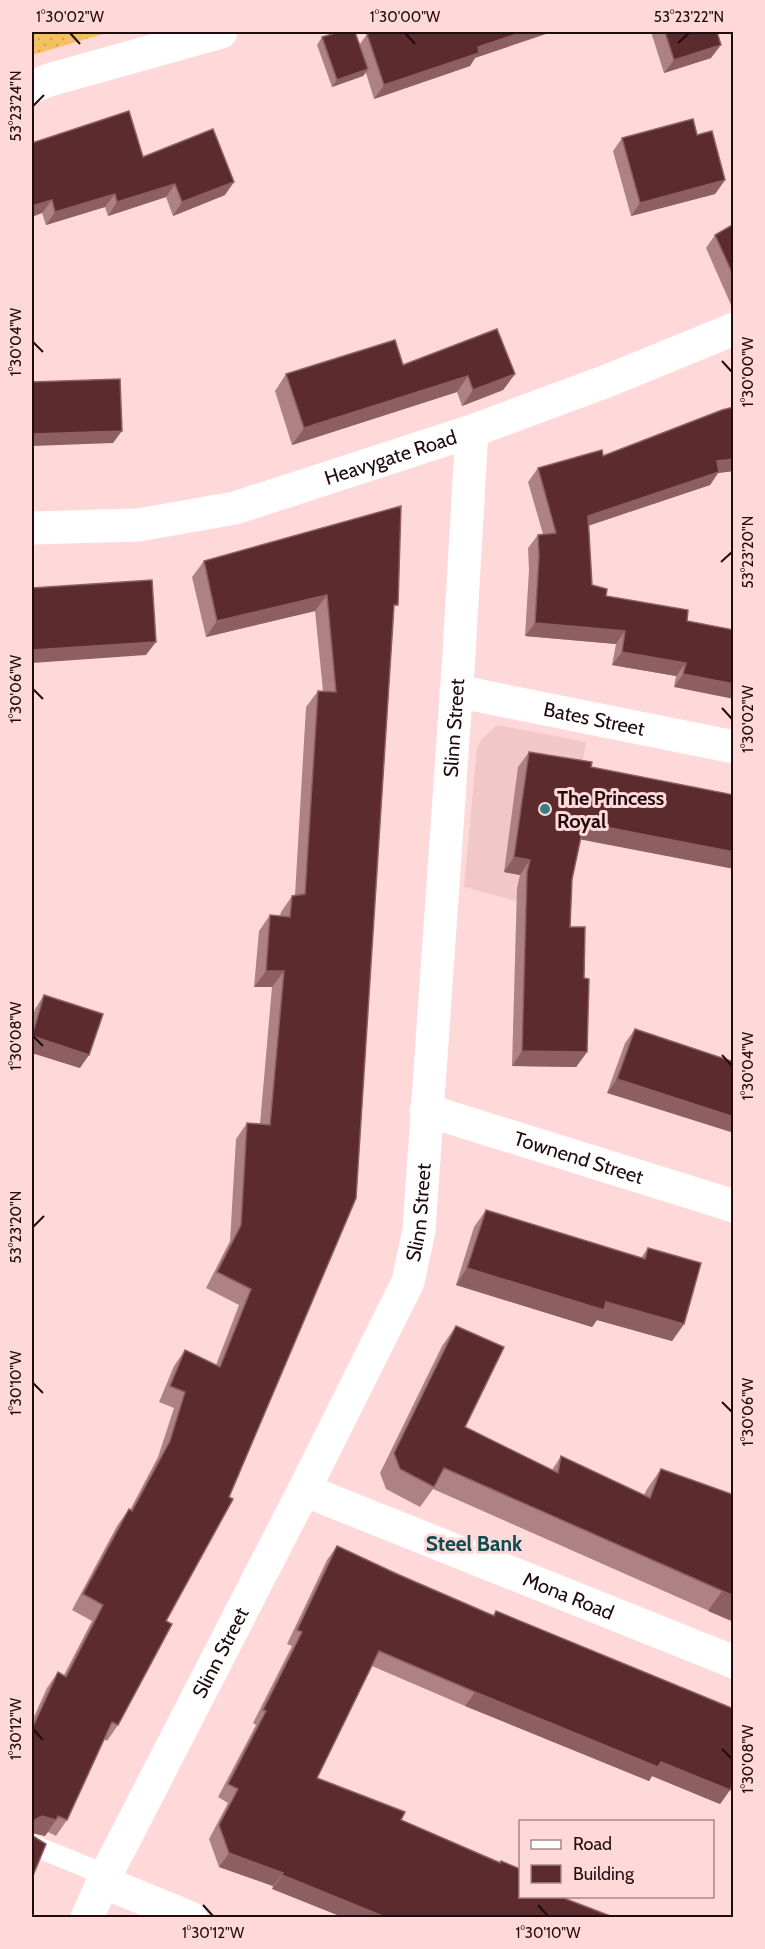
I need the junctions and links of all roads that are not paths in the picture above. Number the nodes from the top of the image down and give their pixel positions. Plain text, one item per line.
1 (221, 32) edge
2 (32, 87) edge
3 (734, 329) edge
4 (472, 431) junction
5 (32, 528) edge
6 (456, 691) junction
7 (734, 747) edge
8 (426, 1110) junction
9 (734, 1206) edge
10 (304, 1490) junction
11 (734, 1662) edge
12 (32, 1845) edge
13 (104, 1879) junction
14 (87, 1917) edge
15 (191, 1917) edge

1 - 2 street
3 - 4 street, Heavygate Road
4 - 5 street, Heavygate Road
4 - 6 street, Slinn Street
6 - 7 street, Bates Street
6 - 8 street, Slinn Street
8 - 9 street, Townend Street
8 - 10 street, Slinn Street
10 - 11 street, Mona Road
10 - 13 street, Slinn Street
12 - 13 lane
13 - 14 street, Slinn Street
13 - 15 street

